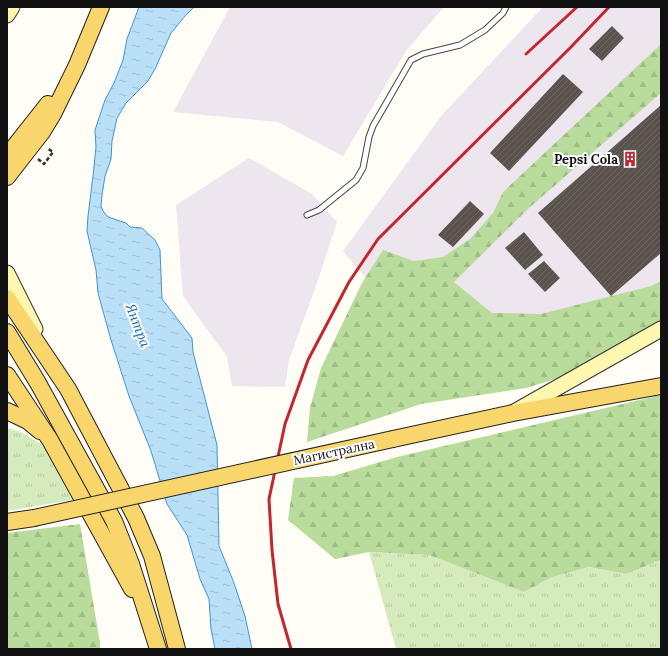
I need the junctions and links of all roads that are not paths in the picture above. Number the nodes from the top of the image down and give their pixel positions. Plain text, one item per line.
1 (12, 7) edge
2 (101, 7) edge
3 (506, 7) edge
4 (7, 15) edge
5 (77, 65) junction
6 (7, 156) edge
7 (7, 177) edge
8 (307, 215) dead end
9 (7, 273) edge
10 (7, 298) edge
11 (661, 329) edge
12 (7, 332) edge
13 (7, 375) edge
14 (661, 386) edge
15 (68, 389) junction
16 (7, 411) edge
17 (513, 413) junction
18 (50, 440) junction
19 (7, 522) edge
20 (150, 624) junction
21 (158, 649) edge
22 (177, 649) edge

1 - 4 street
2 - 5 main road
3 - 8 lane
5 - 6 main road
5 - 7 main road
9 - 15 street
10 - 15 main road
11 - 17 street
12 - 20 main road
13 - 18 main road
14 - 17 main road, Магистрална
15 - 22 main road
16 - 18 main road
17 - 19 main road, Магистрална, bridge
18 - 20 main road
20 - 21 main road

